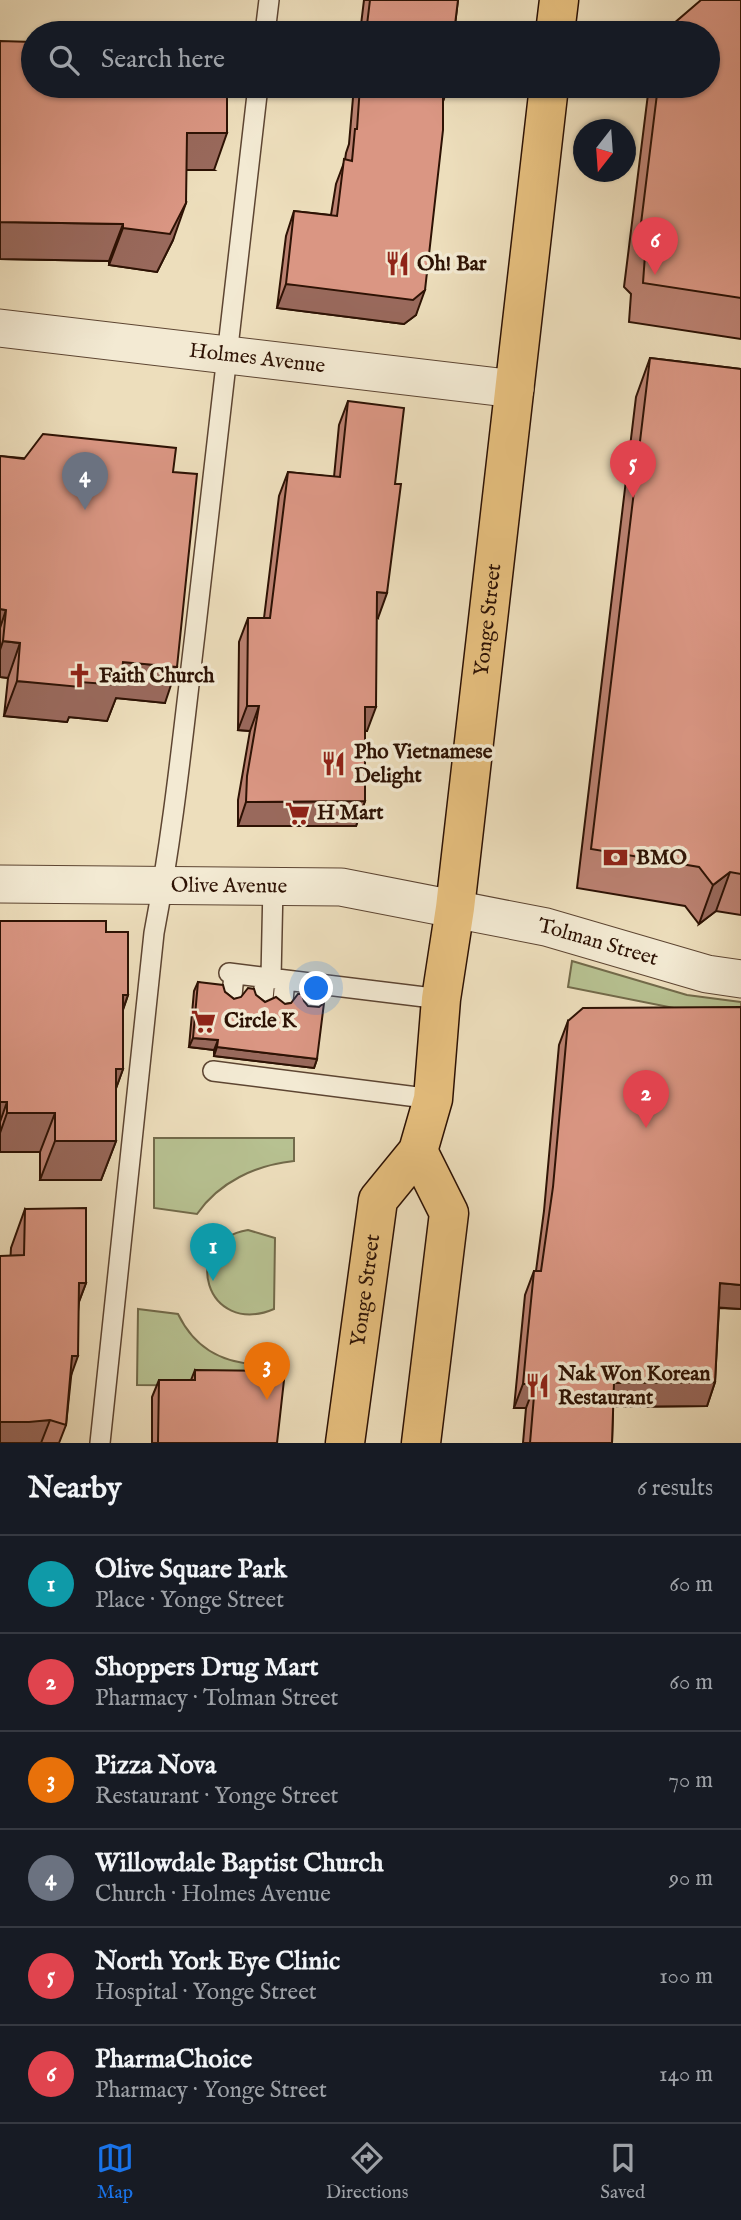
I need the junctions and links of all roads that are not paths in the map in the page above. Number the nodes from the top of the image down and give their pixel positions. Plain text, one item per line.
1 (269, 0) edge
2 (559, 0) edge
3 (266, 21) edge
4 (556, 21) edge
5 (257, 98) edge
6 (548, 98) edge
7 (0, 328) edge
8 (228, 354) junction
9 (514, 389) junction
10 (0, 884) edge
11 (163, 884) junction
12 (273, 886) junction
13 (455, 908) junction
14 (274, 979) junction
15 (741, 979) edge
16 (313, 983) junction
17 (232, 996) edge
18 (441, 999) junction
19 (273, 1000) edge
20 (311, 1005) edge
21 (221, 1067) dead end
22 (433, 1099) junction
23 (418, 1151) junction
24 (100, 1443) edge
25 (345, 1443) edge
26 (421, 1443) edge

1 - 3 lane
2 - 4 main road
5 - 8 lane
6 - 9 main road, Yonge Street
7 - 8 street, Holmes Avenue
8 - 9 street, Holmes Avenue
8 - 11 lane
9 - 13 main road, Yonge Street
10 - 11 street, Olive Avenue
11 - 12 street, Olive Avenue
11 - 24 lane
12 - 13 street, Olive Avenue
12 - 14 lane
13 - 15 street, Tolman Street
13 - 18 main road, Yonge Street
14 - 16 lane
14 - 17 lane
14 - 19 lane
16 - 18 lane
16 - 20 lane
18 - 22 main road, Yonge Street
21 - 22 lane
22 - 23 main road, Yonge Street
23 - 25 main road, Yonge Street
23 - 26 main road

